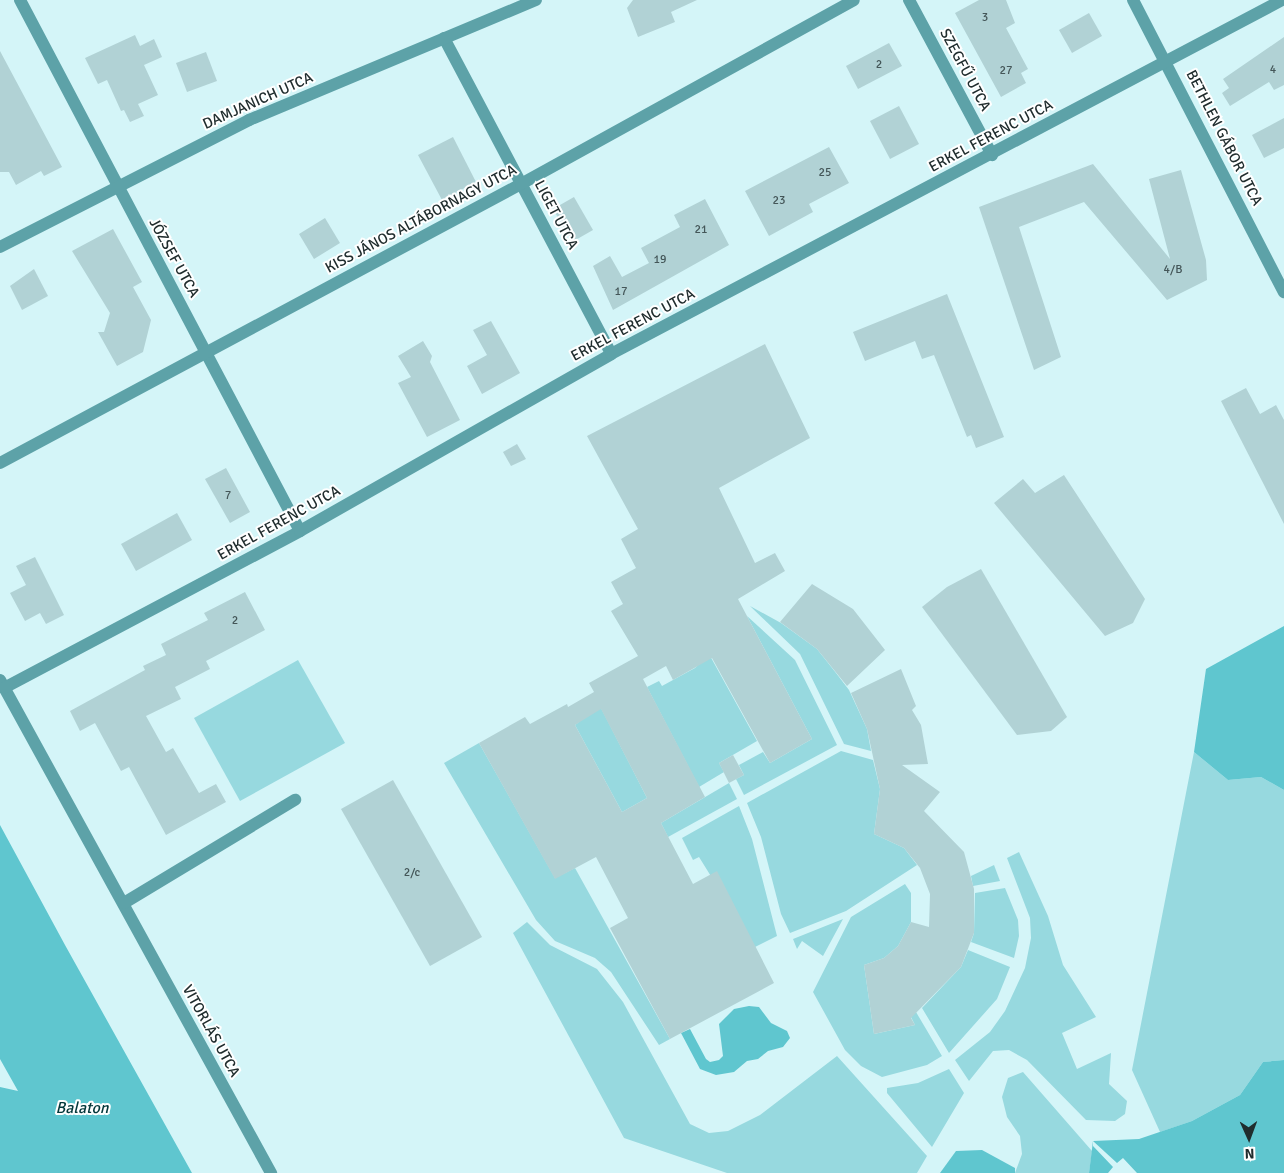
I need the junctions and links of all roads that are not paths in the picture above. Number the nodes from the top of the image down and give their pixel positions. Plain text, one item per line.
1 (20, 0) edge
2 (536, 0) edge
3 (854, 0) edge
4 (909, 0) edge
5 (1133, 0) edge
6 (1282, 0) edge
7 (444, 38) junction
8 (1167, 63) junction
9 (992, 155) junction
10 (521, 184) junction
11 (116, 187) junction
12 (0, 247) edge
13 (1284, 292) edge
14 (207, 353) junction
15 (611, 354) junction
16 (0, 463) edge
17 (300, 531) junction
18 (2, 684) edge
19 (295, 800) dead end
20 (124, 903) junction
21 (271, 1173) edge

1 - 11 street, JÓZSEF UTCA
2 - 7 street, DAMJANICH UTCA
3 - 10 street, KISS JÁNOS ALTÁBORNAGY UTCA
4 - 9 street, SZEGFŰ UTCA
5 - 8 street, BETHLEN GÁBOR UTCA
6 - 8 street, ERKEL FERENC UTCA
7 - 10 street, LIGET UTCA
7 - 11 street, DAMJANICH UTCA
8 - 9 street, ERKEL FERENC UTCA
8 - 13 street, BETHLEN GÁBOR UTCA
9 - 15 street, ERKEL FERENC UTCA
10 - 14 street, KISS JÁNOS ALTÁBORNAGY UTCA
10 - 15 street, LIGET UTCA
11 - 12 street, DAMJANICH UTCA
11 - 14 street, JÓZSEF UTCA
14 - 16 street, KISS JÁNOS ALTÁBORNAGY UTCA
14 - 17 street, JÓZSEF UTCA
15 - 17 street, ERKEL FERENC UTCA
17 - 18 street, ERKEL FERENC UTCA
18 - 20 street, VITORLÁS UTCA
19 - 20 street
20 - 21 street, VITORLÁS UTCA

